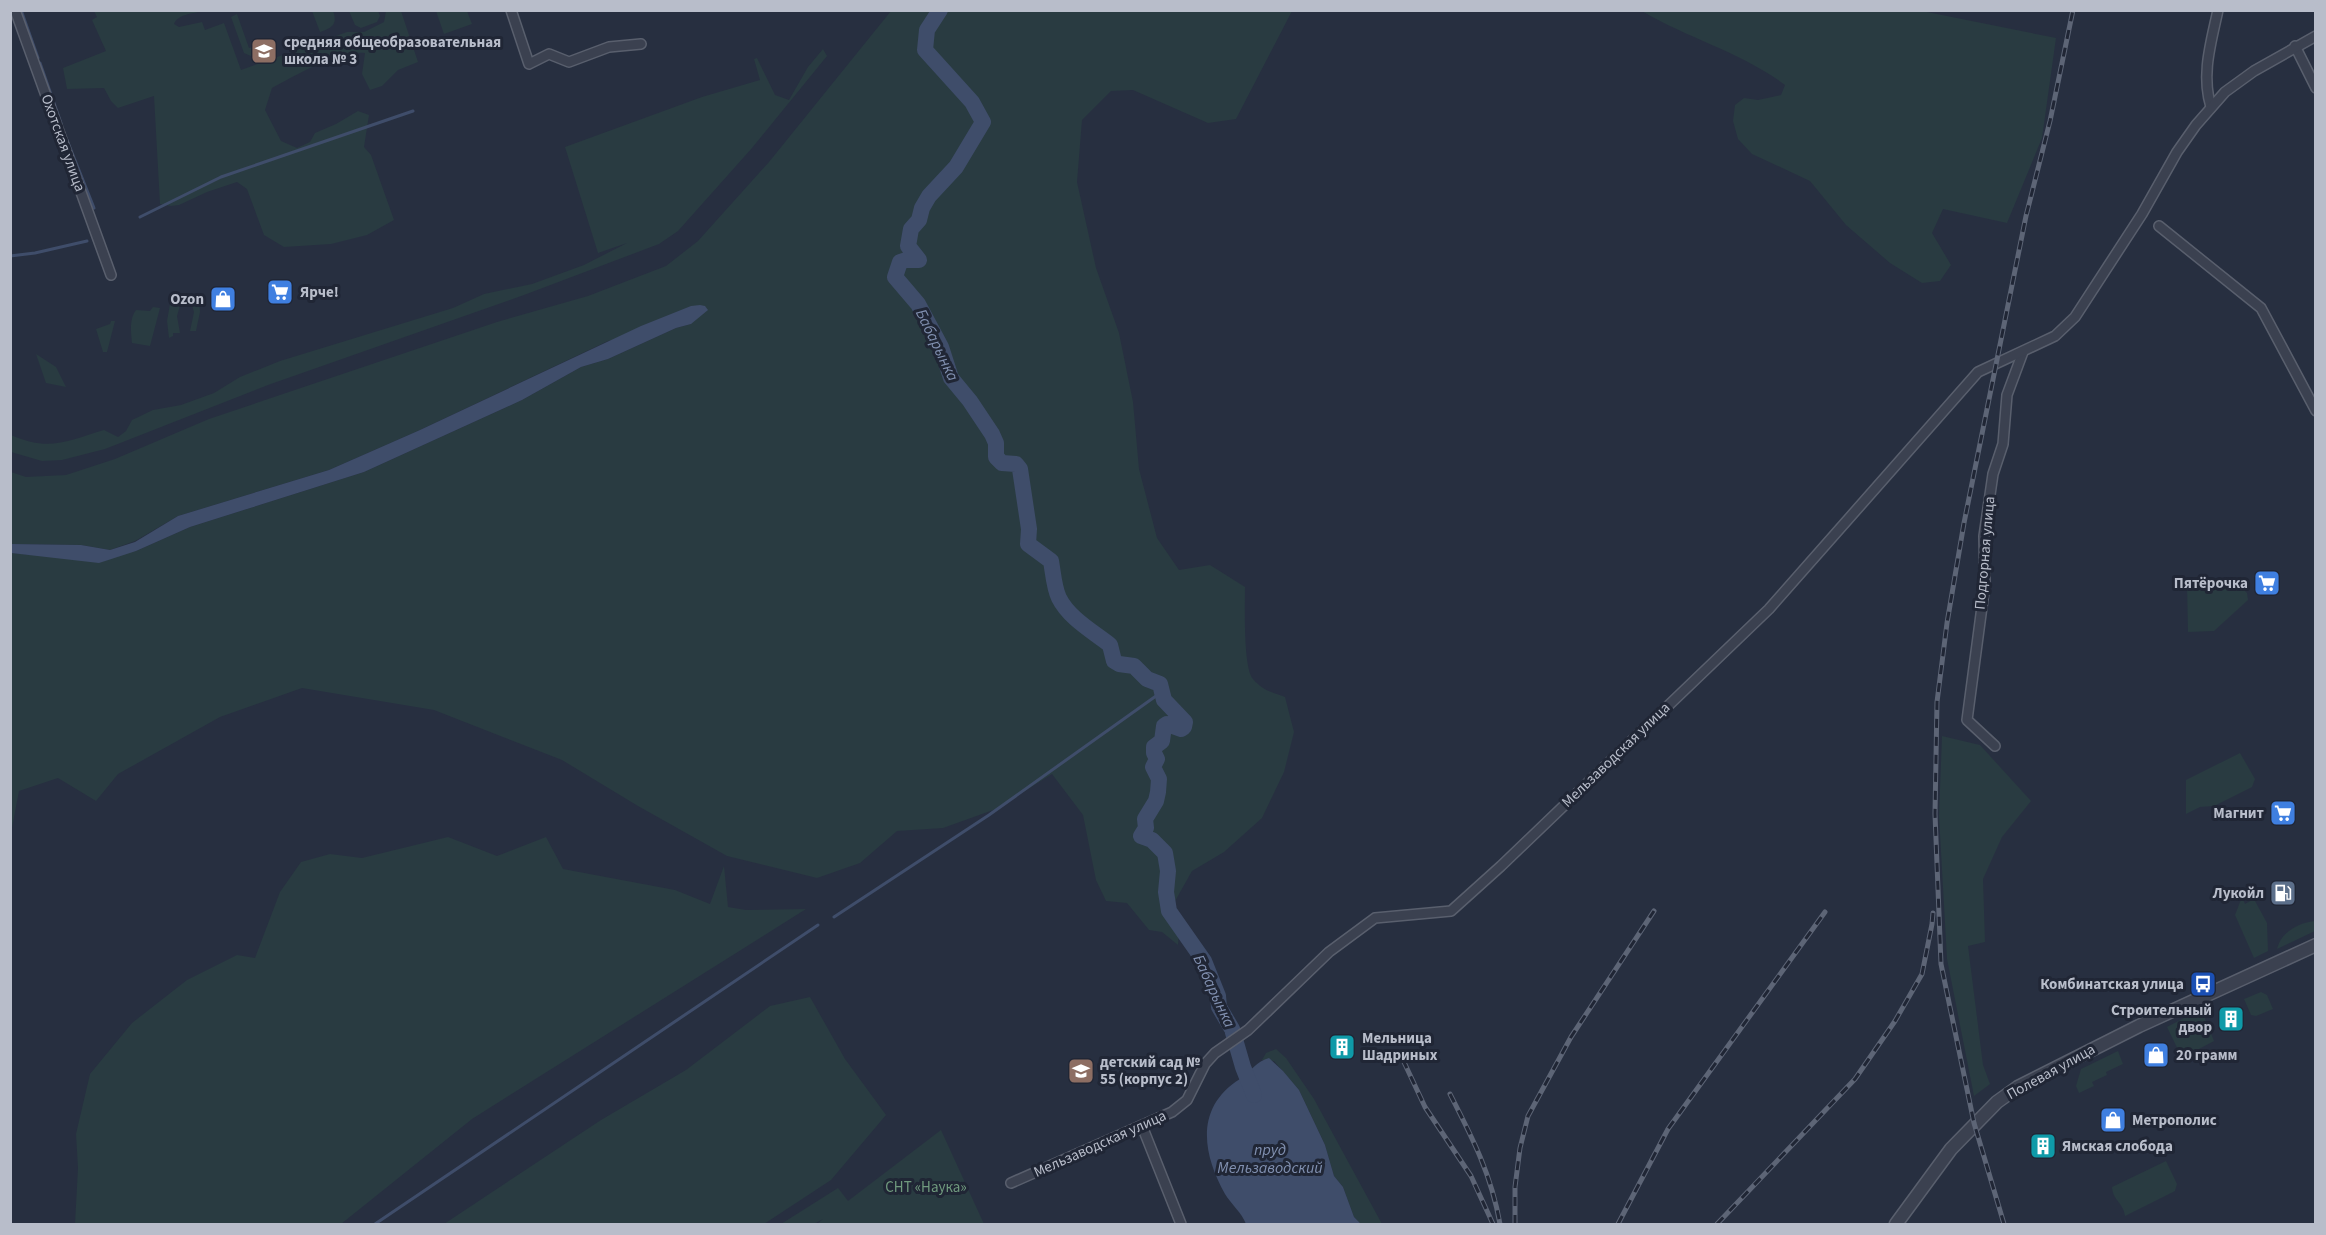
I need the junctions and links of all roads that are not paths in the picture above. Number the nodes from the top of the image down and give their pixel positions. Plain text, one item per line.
1 (15, 10) edge
2 (511, 10) edge
3 (2218, 10) edge
4 (2316, 36) edge
5 (641, 44) dead end
6 (2295, 46) junction
7 (2316, 88) edge
8 (2211, 107) junction
9 (2159, 226) dead end
10 (111, 275) dead end
11 (2023, 352) junction
12 (2316, 411) edge
13 (1995, 746) dead end
14 (2316, 945) edge
15 (1142, 1126) junction
16 (1011, 1183) dead end
17 (1181, 1224) edge
18 (1896, 1224) edge

1 - 10 street, Охотская улица
2 - 5 street
3 - 8 street
4 - 6 street, Мельзаводская улица
6 - 7 street
6 - 8 street, Мельзаводская улица
8 - 11 street, Мельзаводская улица
9 - 12 street
11 - 13 street, Подгорная улица
11 - 15 street, Мельзаводская улица
14 - 18 street, Полевая улица
15 - 16 street, Мельзаводская улица
15 - 17 street

